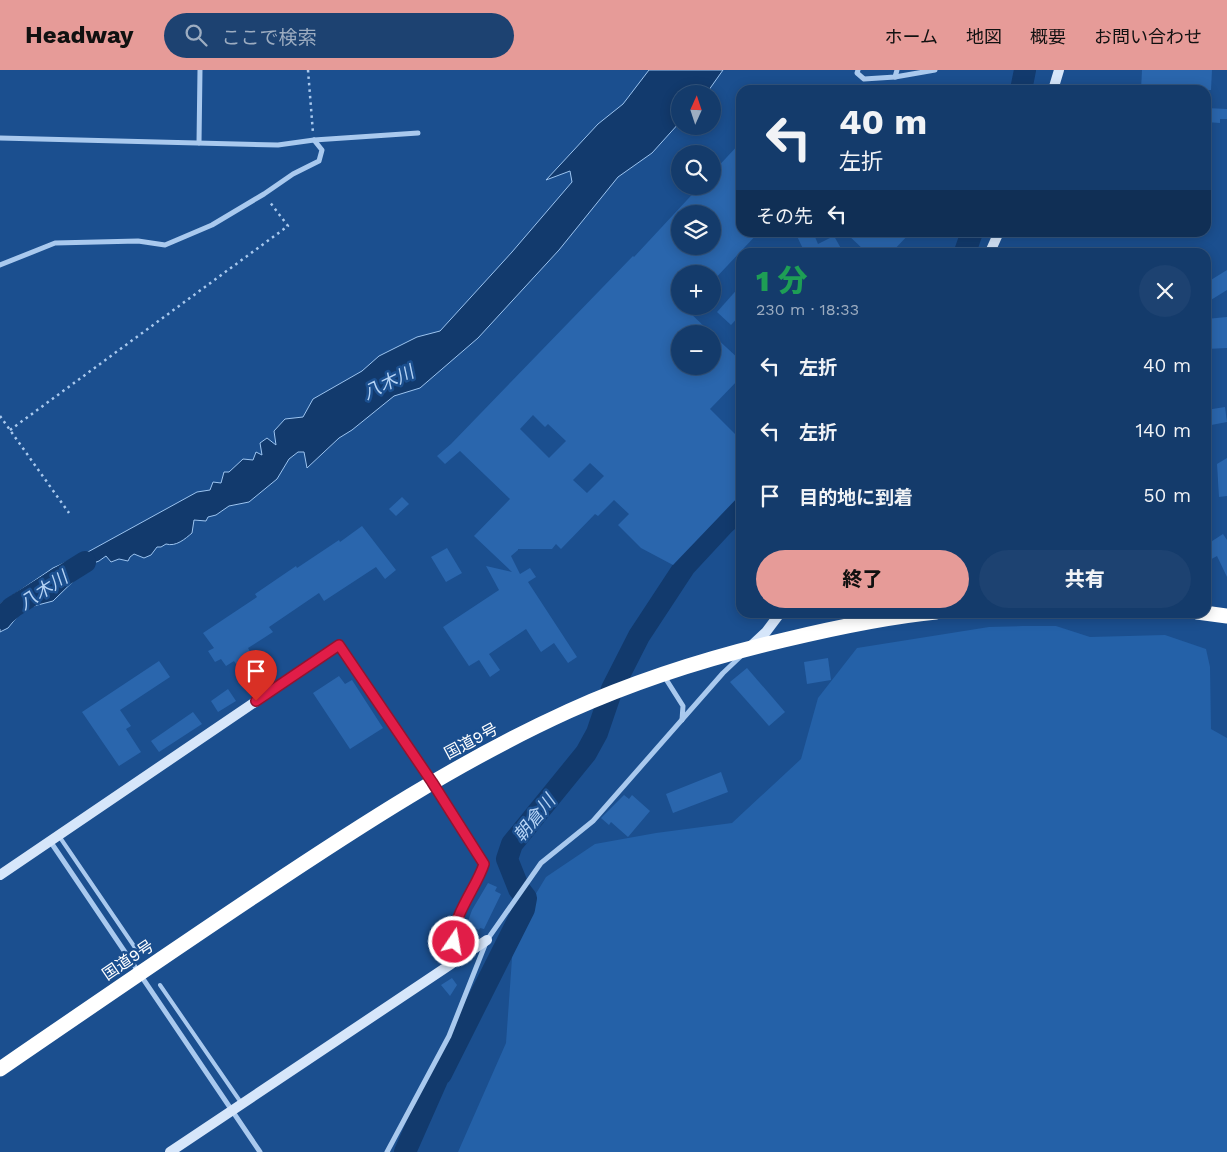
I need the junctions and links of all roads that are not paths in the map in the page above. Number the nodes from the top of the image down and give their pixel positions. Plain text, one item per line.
1 (200, 70) edge
2 (858, 70) edge
3 (898, 70) edge
4 (935, 70) edge
5 (1059, 70) edge
6 (895, 77) junction
7 (1055, 85) edge
8 (418, 133) dead end
9 (0, 138) edge
10 (314, 140) junction
11 (199, 143) junction
12 (0, 265) edge
13 (1211, 614) edge
14 (1227, 616) edge
15 (776, 618) edge
16 (893, 618) edge
17 (339, 645) joint
18 (748, 648) junction
19 (663, 674) junction
20 (682, 720) junction
21 (432, 782) junction
22 (54, 838) junction
23 (0, 875) edge
24 (487, 940) junction
25 (138, 952) dead end
26 (463, 956) junction
27 (140, 973) junction
28 (160, 985) dead end
29 (0, 1069) edge
30 (242, 1104) junction
31 (232, 1110) junction
32 (170, 1152) edge
33 (260, 1152) edge
34 (387, 1152) edge

1 - 11 street
2 - 6 street
3 - 6 street
4 - 6 street
5 - 7 street
8 - 10 street
9 - 11 street
10 - 11 street
10 - 12 street
13 - 14 highway
15 - 18 street
16 - 18 highway, 国道9号
17 - 21 street
17 - 22 street
18 - 19 highway, 国道9号
18 - 20 street
19 - 20 street
19 - 21 highway, 国道9号
20 - 24 street
21 - 26 street
21 - 27 highway, 国道9号
22 - 23 street
22 - 25 lane
22 - 27 street
24 - 26 street
24 - 34 street
26 - 30 street
27 - 29 highway, 国道9号
27 - 31 street
28 - 30 lane
30 - 31 street
31 - 32 street
31 - 33 street

